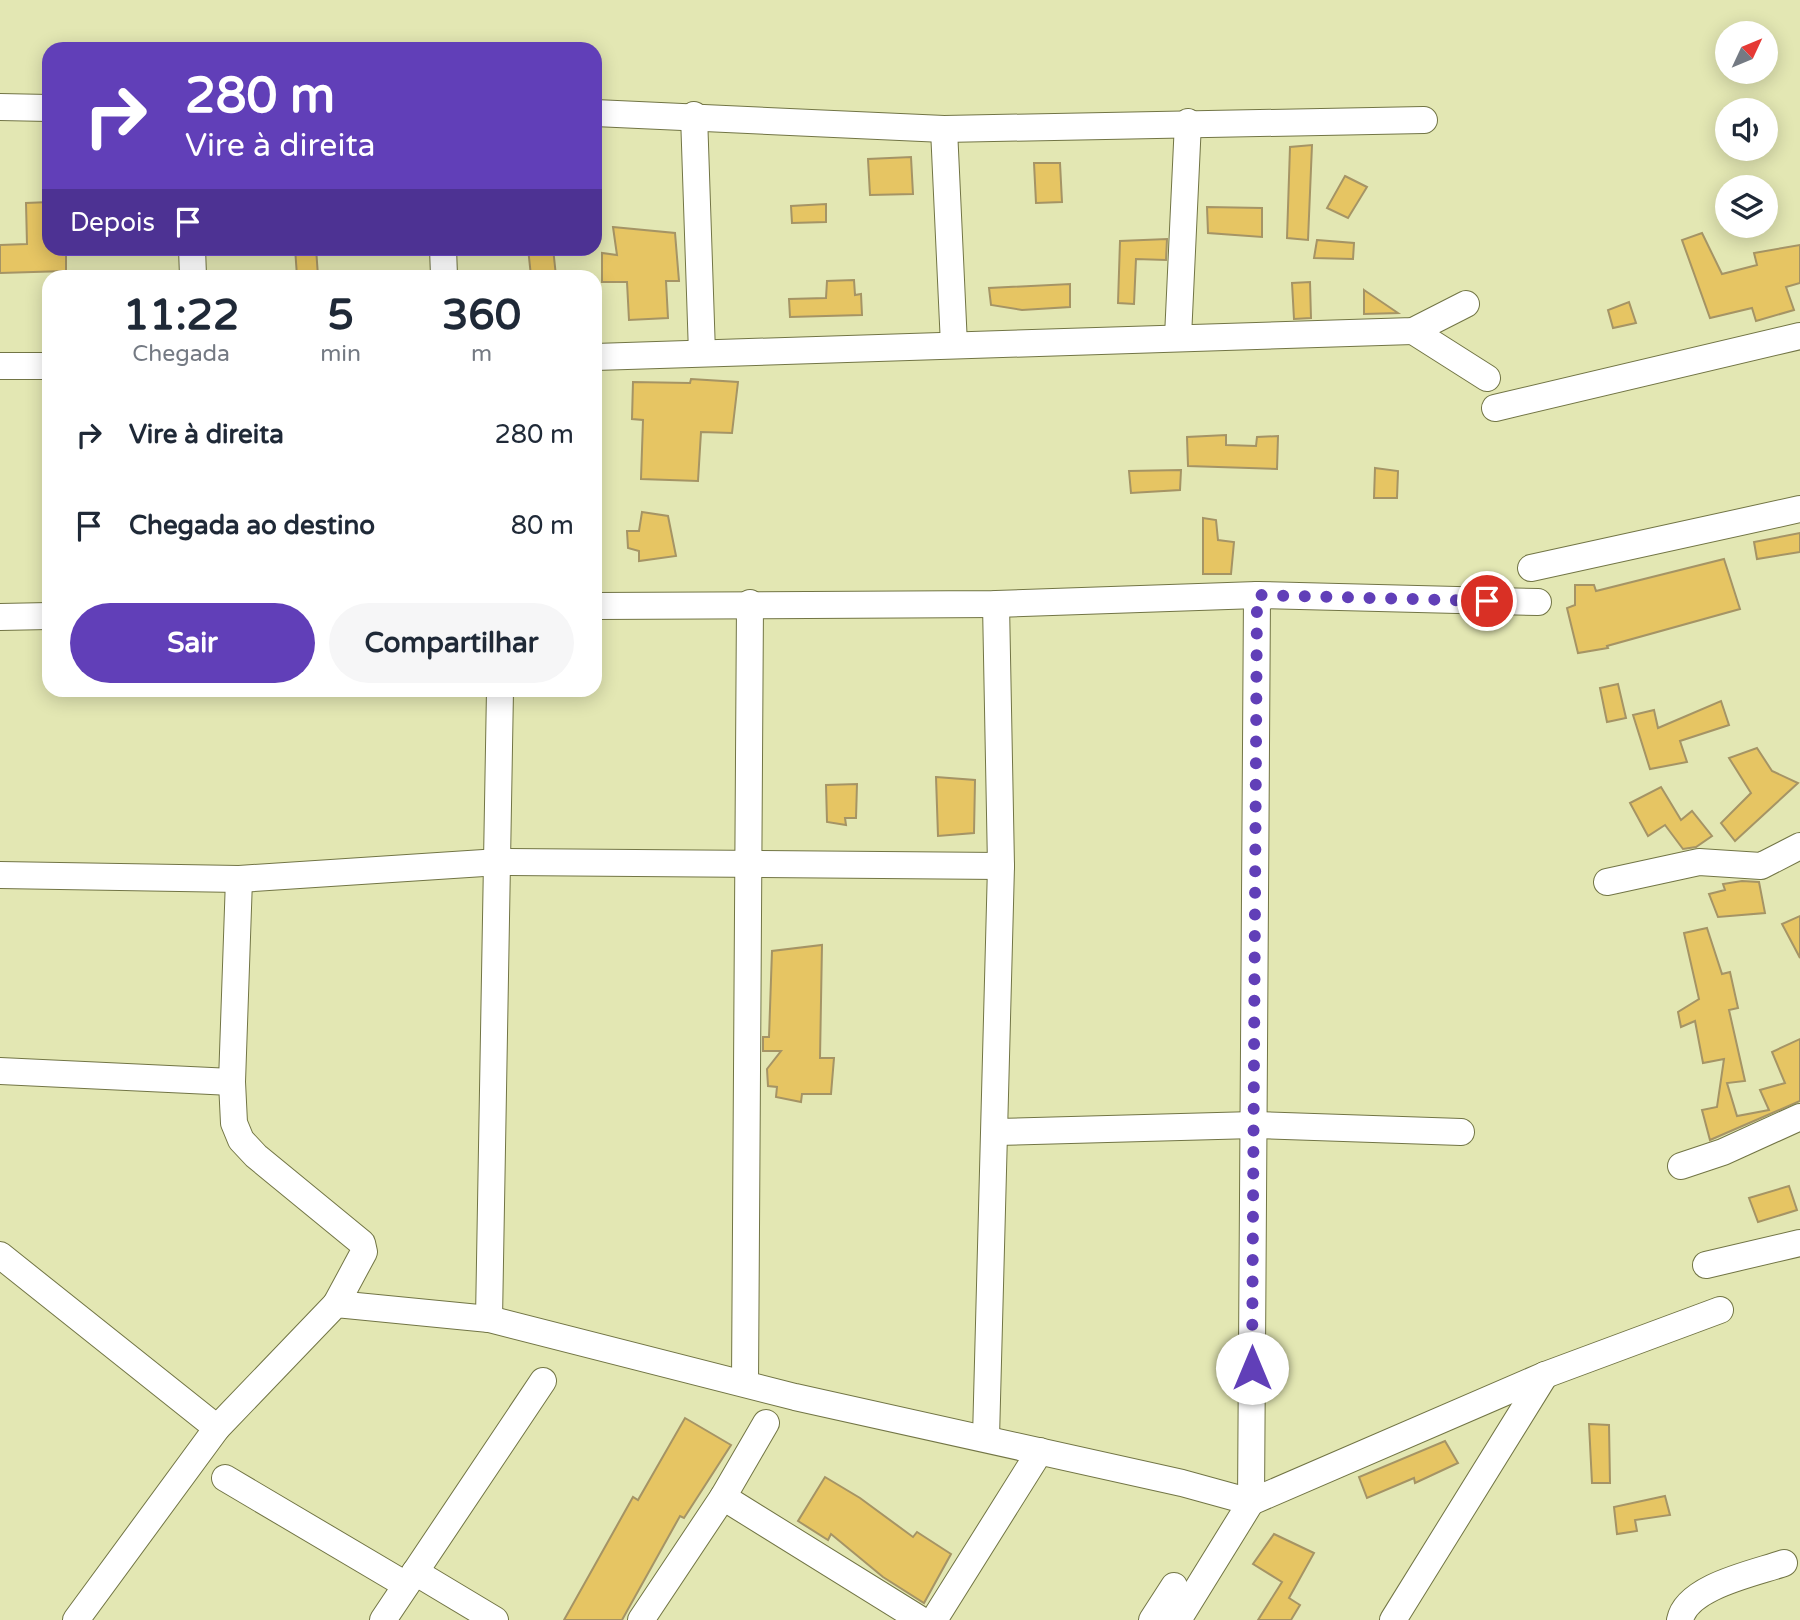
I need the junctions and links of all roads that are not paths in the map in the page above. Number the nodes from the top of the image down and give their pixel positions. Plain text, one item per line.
1 (0, 107) edge
2 (42, 108) edge
3 (602, 113) edge
4 (694, 115) junction
5 (1424, 120) dead end
6 (1188, 122) junction
7 (944, 129) junction
8 (1466, 304) dead end
9 (1413, 331) junction
10 (1800, 336) edge
11 (1178, 337) junction
12 (954, 345) junction
13 (702, 353) junction
14 (602, 357) edge
15 (0, 366) edge
16 (42, 366) edge
17 (1487, 378) dead end
18 (1495, 408) dead end
19 (1800, 509) edge
20 (1531, 568) dead end
21 (1257, 595) junction
22 (1538, 602) dead end
23 (750, 603) junction
24 (996, 604) junction
25 (602, 606) edge
26 (42, 616) edge
27 (0, 617) edge
28 (500, 697) edge
29 (1800, 846) edge
30 (499, 862) junction
31 (749, 863) junction
32 (1002, 866) junction
33 (0, 875) edge
34 (239, 878) junction
35 (1607, 881) dead end
36 (0, 1071) edge
37 (232, 1082) junction
38 (1800, 1117) edge
39 (1254, 1125) junction
40 (996, 1132) junction
41 (1461, 1132) dead end
42 (1681, 1166) dead end
43 (1800, 1242) edge
44 (0, 1255) edge
45 (1706, 1265) dead end
46 (336, 1304) junction
47 (1720, 1310) dead end
48 (489, 1320) junction
49 (1545, 1375) junction
50 (542, 1381) dead end
51 (745, 1383) junction
52 (766, 1423) dead end
53 (218, 1429) junction
54 (986, 1438) junction
55 (1040, 1451) junction
56 (225, 1478) dead end
57 (723, 1497) junction
58 (1251, 1502) junction
59 (1784, 1563) dead end
60 (410, 1578) junction
61 (1174, 1586) dead end
62 (76, 1620) edge
63 (383, 1620) edge
64 (495, 1620) edge
65 (641, 1620) edge
66 (920, 1620) edge
67 (934, 1620) edge
68 (1152, 1620) edge
69 (1178, 1620) edge
70 (1393, 1620) edge
71 (1680, 1620) edge

1 - 2 street
3 - 4 street
4 - 7 street
4 - 13 street
5 - 6 street
6 - 7 street
6 - 11 street
7 - 12 street
8 - 9 street
9 - 11 street
9 - 17 street
10 - 18 street
11 - 12 street
12 - 13 street
13 - 14 street
15 - 16 street
19 - 20 street
21 - 22 street
21 - 24 street
21 - 39 street
23 - 24 street
23 - 25 street
23 - 31 street
24 - 32 street
26 - 27 street
28 - 30 street
29 - 35 street
30 - 31 street
30 - 34 street
30 - 48 street
31 - 32 street
31 - 51 street
32 - 40 street
33 - 34 street
34 - 37 street
36 - 37 street
37 - 46 street
38 - 42 street
39 - 40 street
39 - 41 street
39 - 58 street
40 - 54 street
43 - 45 street
44 - 53 street
46 - 48 street
46 - 53 street
47 - 49 street
48 - 51 street
49 - 58 street
49 - 70 street
50 - 60 street
51 - 54 street
52 - 57 street
53 - 62 street
54 - 55 street
55 - 58 street
55 - 67 street
56 - 60 street
57 - 65 street
57 - 66 street
58 - 69 street
59 - 71 street
60 - 63 street
60 - 64 street
61 - 68 street

